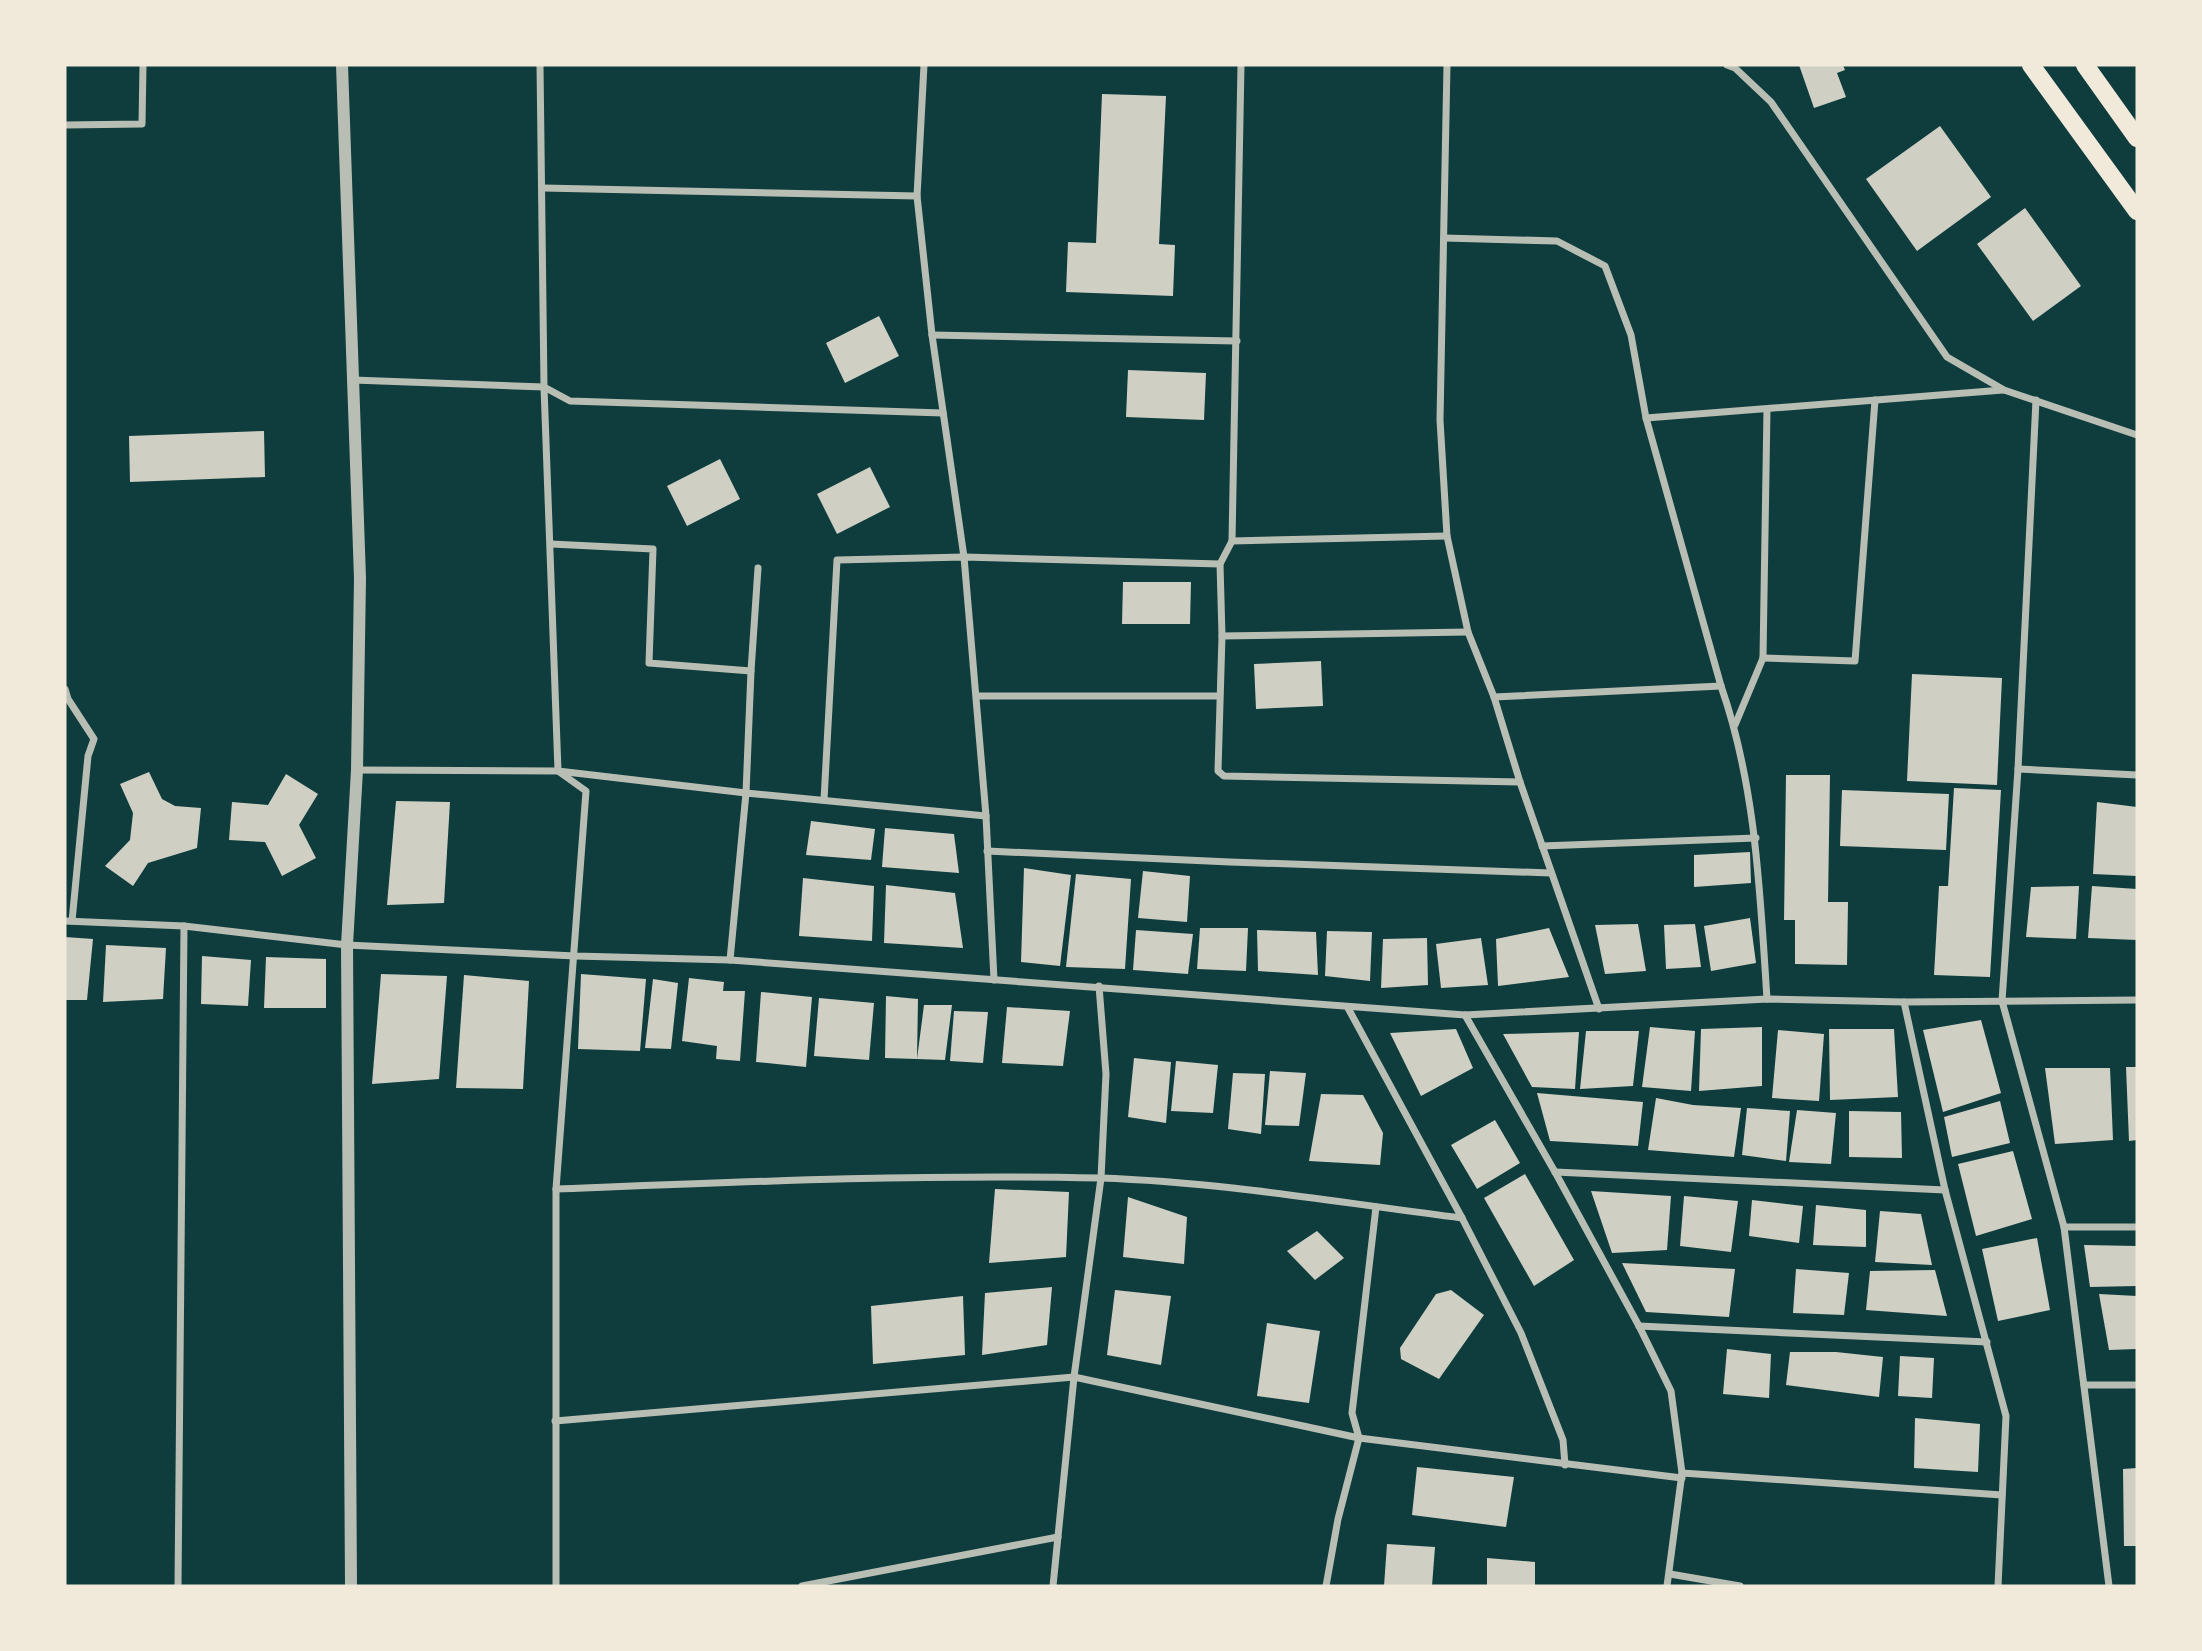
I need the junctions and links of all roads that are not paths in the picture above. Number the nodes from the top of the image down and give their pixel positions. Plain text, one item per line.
1 (144, 65) edge
2 (342, 65) edge
3 (540, 65) edge
4 (924, 65) edge
5 (1241, 65) edge
6 (1447, 65) edge
7 (2031, 65) edge
8 (2085, 65) edge
9 (1733, 66) edge
10 (65, 125) edge
11 (2137, 138) edge
12 (543, 188) junction
13 (917, 196) junction
14 (2137, 211) edge
15 (1444, 238) junction
16 (932, 335) junction
17 (1237, 341) junction
18 (354, 380) junction
19 (544, 387) junction
20 (2004, 390) junction
21 (1875, 400) junction
22 (2036, 400) junction
23 (1767, 409) junction
24 (943, 413) junction
25 (1646, 418) junction
26 (2137, 435) edge
27 (1447, 536) junction
28 (1232, 541) junction
29 (551, 544) junction
30 (964, 557) junction
31 (1220, 564) junction
32 (758, 568) dead end
33 (1468, 632) junction
34 (1222, 636) junction
35 (1763, 658) junction
36 (751, 671) junction
37 (1721, 686) junction
38 (65, 689) edge
39 (977, 696) junction
40 (1219, 696) junction
41 (1494, 697) junction
42 (1735, 725) junction
43 (2018, 768) junction
44 (357, 770) junction
45 (558, 771) junction
46 (2137, 775) edge
47 (1520, 782) junction
48 (746, 793) junction
49 (824, 800) junction
50 (986, 816) junction
51 (1755, 838) junction
52 (1542, 846) junction
53 (987, 851) junction
54 (1551, 873) junction
55 (69, 921) edge
56 (184, 926) junction
57 (348, 944) junction
58 (575, 956) junction
59 (730, 960) junction
60 (994, 980) junction
61 (1099, 986) junction
62 (1768, 999) junction
63 (2137, 1000) edge
64 (2002, 1001) junction
65 (1904, 1002) junction
66 (1348, 1008) junction
67 (1599, 1009) junction
68 (1465, 1015) junction
69 (1555, 1172) junction
70 (1101, 1178) junction
71 (556, 1189) junction
72 (1945, 1190) junction
73 (1376, 1207) junction
74 (1462, 1218) junction
75 (2064, 1227) junction
76 (2137, 1227) edge
77 (1639, 1326) junction
78 (1987, 1342) junction
79 (1074, 1377) junction
80 (2084, 1385) junction
81 (2137, 1385) edge
82 (555, 1421) junction
83 (1359, 1438) junction
84 (1564, 1465) junction
85 (1682, 1476) junction
86 (2002, 1495) junction
87 (1058, 1537) junction
88 (1670, 1574) junction
89 (178, 1586) edge
90 (351, 1586) edge
91 (556, 1586) edge
92 (802, 1586) edge
93 (1053, 1586) edge
94 (1326, 1586) edge
95 (1667, 1586) edge
96 (1740, 1586) edge
97 (1998, 1586) edge
98 (2109, 1586) edge

1 - 10 street
2 - 18 street
3 - 12 street
4 - 13 street
5 - 17 street
6 - 15 street
7 - 14 main road
8 - 11 main road
9 - 20 street
12 - 13 street
12 - 19 street
13 - 16 street
15 - 25 street
15 - 27 street
16 - 17 street
16 - 24 street
17 - 28 street
18 - 19 street
18 - 44 street
19 - 24 street
19 - 29 street
20 - 21 street
20 - 22 street
21 - 23 street
21 - 35 street
22 - 26 street
22 - 43 street
23 - 25 street
23 - 35 street
24 - 30 street
25 - 37 street
27 - 28 street
27 - 33 street
28 - 31 street
29 - 36 street
29 - 45 street
30 - 31 street
30 - 39 street
30 - 49 street
31 - 34 street
32 - 36 street
33 - 34 street
33 - 41 street
34 - 40 street
35 - 42 street
36 - 48 street
37 - 41 street
37 - 42 street
38 - 55 street
39 - 40 street
39 - 50 street
40 - 47 street
41 - 47 street
42 - 51 street
43 - 46 street
43 - 64 street
44 - 45 street
44 - 57 street
45 - 48 street
45 - 58 street
47 - 52 street
48 - 49 street
48 - 59 street
49 - 50 street
50 - 53 street
51 - 52 street
51 - 62 street
52 - 54 street
53 - 54 street
53 - 60 street
54 - 67 street
55 - 56 street
56 - 57 street
56 - 89 street
57 - 58 street
57 - 90 street
58 - 59 street
58 - 71 street
59 - 60 street
60 - 61 street
61 - 66 street
61 - 70 street
62 - 65 street
62 - 67 street
63 - 64 street
64 - 65 street
64 - 75 street
65 - 72 street
66 - 68 street
66 - 74 street
67 - 68 street
68 - 69 street
69 - 72 street
69 - 77 street
70 - 71 street
70 - 73 street
70 - 79 street
71 - 82 street
72 - 78 street
73 - 74 street
73 - 83 street
74 - 84 street
75 - 76 street
75 - 80 street
77 - 78 street
77 - 85 street
78 - 86 street
79 - 82 street
79 - 83 street
79 - 87 street
80 - 81 street
80 - 98 street
82 - 91 street
83 - 84 street
83 - 94 street
84 - 85 street
85 - 86 street
85 - 88 street
86 - 97 street
87 - 92 street
87 - 93 street
88 - 95 street
88 - 96 street

